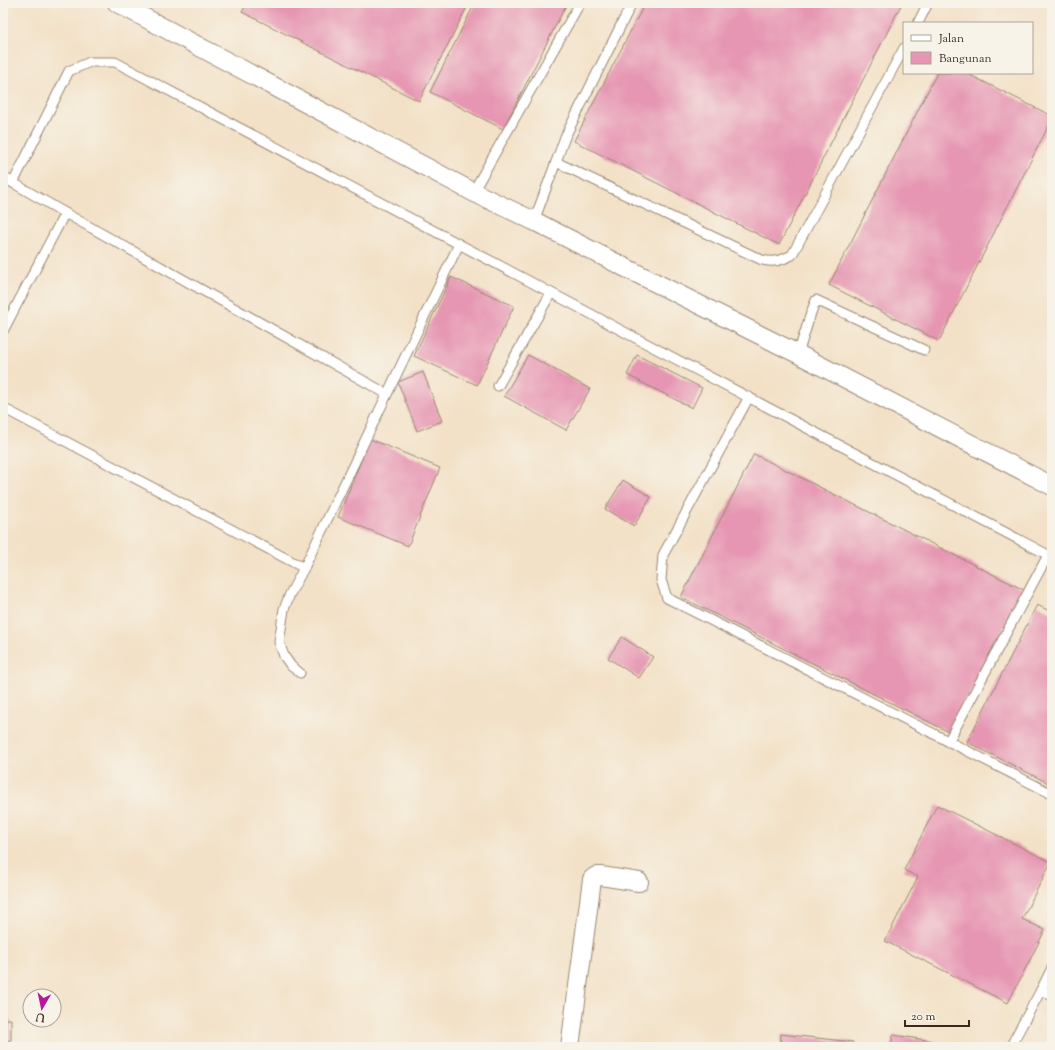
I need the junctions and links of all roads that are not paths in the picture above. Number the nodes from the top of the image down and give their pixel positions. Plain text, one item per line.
1 (117, 3) edge
2 (580, 3) edge
3 (632, 3) edge
4 (928, 3) edge
5 (918, 22) edge
6 (903, 50) edge
7 (556, 162) junction
8 (3, 177) edge
9 (13, 183) junction
10 (473, 192) junction
11 (64, 213) junction
12 (534, 221) junction
13 (459, 244) junction
14 (551, 293) junction
15 (3, 331) edge
16 (924, 350) dead end
17 (798, 354) junction
18 (498, 386) dead end
19 (387, 394) junction
20 (749, 398) junction
21 (3, 408) edge
22 (1052, 486) edge
23 (1050, 556) edge
24 (304, 568) junction
25 (300, 673) dead end
26 (948, 742) junction
27 (1052, 794) edge
28 (639, 882) dead end
29 (1052, 968) edge
30 (1041, 990) junction
31 (1052, 996) edge
32 (1014, 1040) dead end
33 (570, 1047) edge

1 - 10 street
2 - 10 lane
3 - 7 lane
4 - 5 lane
6 - 7 lane
7 - 12 lane
8 - 9 lane
9 - 11 lane
9 - 13 lane
10 - 12 street
11 - 15 lane
11 - 19 lane
12 - 17 street
13 - 14 lane
13 - 19 lane
14 - 18 lane
14 - 20 lane
16 - 17 lane
17 - 22 street
19 - 24 lane
20 - 23 lane
20 - 26 lane
21 - 24 lane
23 - 26 lane
24 - 25 lane
26 - 27 lane
28 - 33 street
29 - 30 lane
30 - 31 lane
30 - 32 lane

